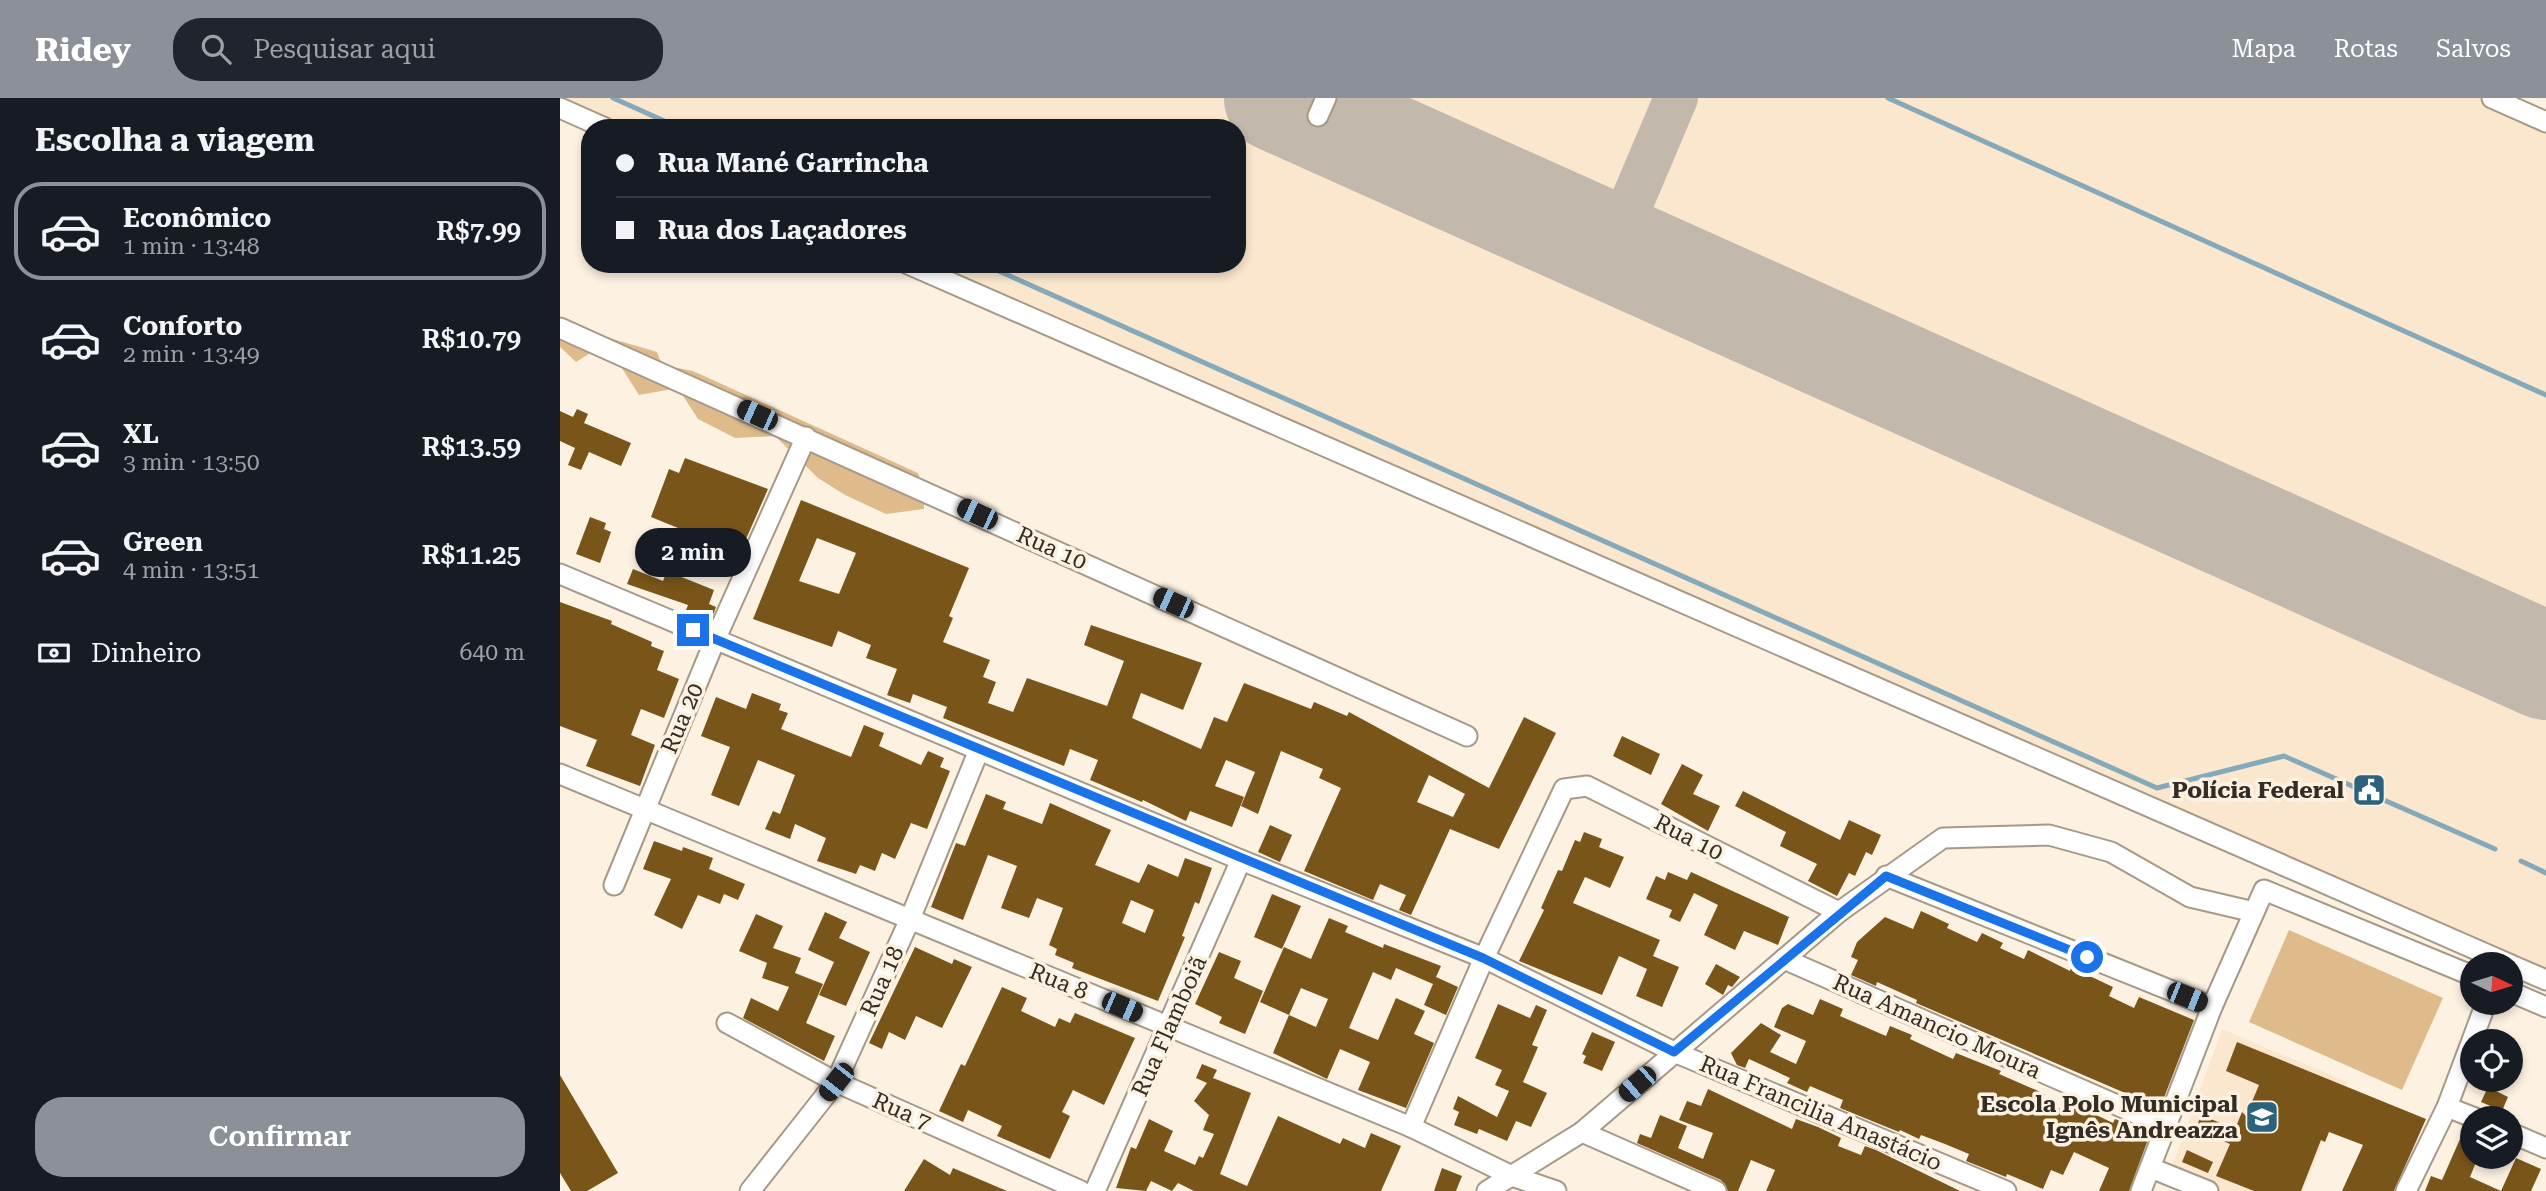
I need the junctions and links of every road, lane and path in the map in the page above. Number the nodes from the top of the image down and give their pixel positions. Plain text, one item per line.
1 (2492, 98) edge
2 (560, 108) edge
3 (585, 119) edge
4 (2546, 122) edge
5 (929, 273) edge
6 (561, 331) edge
7 (806, 437) junction
8 (560, 574) edge
9 (715, 640) junction
10 (1467, 736) dead end
11 (979, 750) junction
12 (560, 774) edge
13 (644, 809) junction
14 (1241, 860) junction
15 (1886, 876) junction
16 (614, 885) dead end
17 (1839, 912) junction
18 (2254, 912) junction
19 (910, 919) junction
20 (2480, 952) edge
21 (1483, 958) junction
22 (1784, 959) junction
23 (2460, 971) edge
24 (2524, 971) edge
25 (2546, 980) edge
26 (2524, 998) edge
27 (2212, 1007) junction
28 (2546, 1007) edge
29 (2482, 1015) edge
30 (727, 1023) dead end
31 (1169, 1027) junction
32 (1674, 1052) junction
33 (836, 1082) junction
34 (2447, 1107) junction
35 (2460, 1112) edge
36 (1410, 1127) junction
37 (2167, 1127) junction
38 (1582, 1132) junction
39 (2523, 1138) edge
40 (2546, 1147) edge
41 (2151, 1168) junction
42 (1512, 1177) junction
43 (750, 1191) edge
44 (1082, 1191) edge
45 (1095, 1191) edge
46 (1487, 1191) edge
47 (1556, 1191) edge
48 (1716, 1191) edge
49 (2006, 1191) edge
50 (2141, 1191) edge
51 (2208, 1191) edge
52 (2406, 1191) edge

1 - 4 street
2 - 3 street
5 - 20 street
6 - 7 street, Rua 10
7 - 9 street, Rua 20
7 - 10 street, Rua 10
8 - 9 street, Rua Francilia Anastácio
9 - 11 street, Rua Francilia Anastácio
9 - 13 street, Rua 20
11 - 14 street, Rua Francilia Anastácio
11 - 19 street, Rua 18
12 - 13 street, Rua 8
13 - 16 street, Rua 20
13 - 19 street, Rua 8
14 - 21 street, Rua Francilia Anastácio
14 - 31 street, Rua Flamboiã
15 - 17 street
15 - 18 street
15 - 27 street
17 - 21 street, Rua 10
17 - 22 street
18 - 23 street
18 - 27 street
19 - 31 street, Rua 8
19 - 33 street, Rua 18
21 - 32 street, Rua Francilia Anastácio
21 - 36 street
22 - 32 street
22 - 37 street, Rua Amancio Moura
24 - 25 street
26 - 28 street
27 - 37 street
29 - 34 street
30 - 33 street, Rua 7
31 - 36 street, Rua 8
31 - 45 street, Rua Flamboiã
32 - 38 street
32 - 49 street, Rua Francilia Anastácio
33 - 43 street, Rua 18
33 - 44 street, Rua 7
34 - 35 street
34 - 52 street
36 - 42 street, Rua 8
37 - 41 street
38 - 42 street
38 - 48 street
39 - 40 street
41 - 50 street
41 - 51 street
42 - 46 street
42 - 47 street, Rua 8

